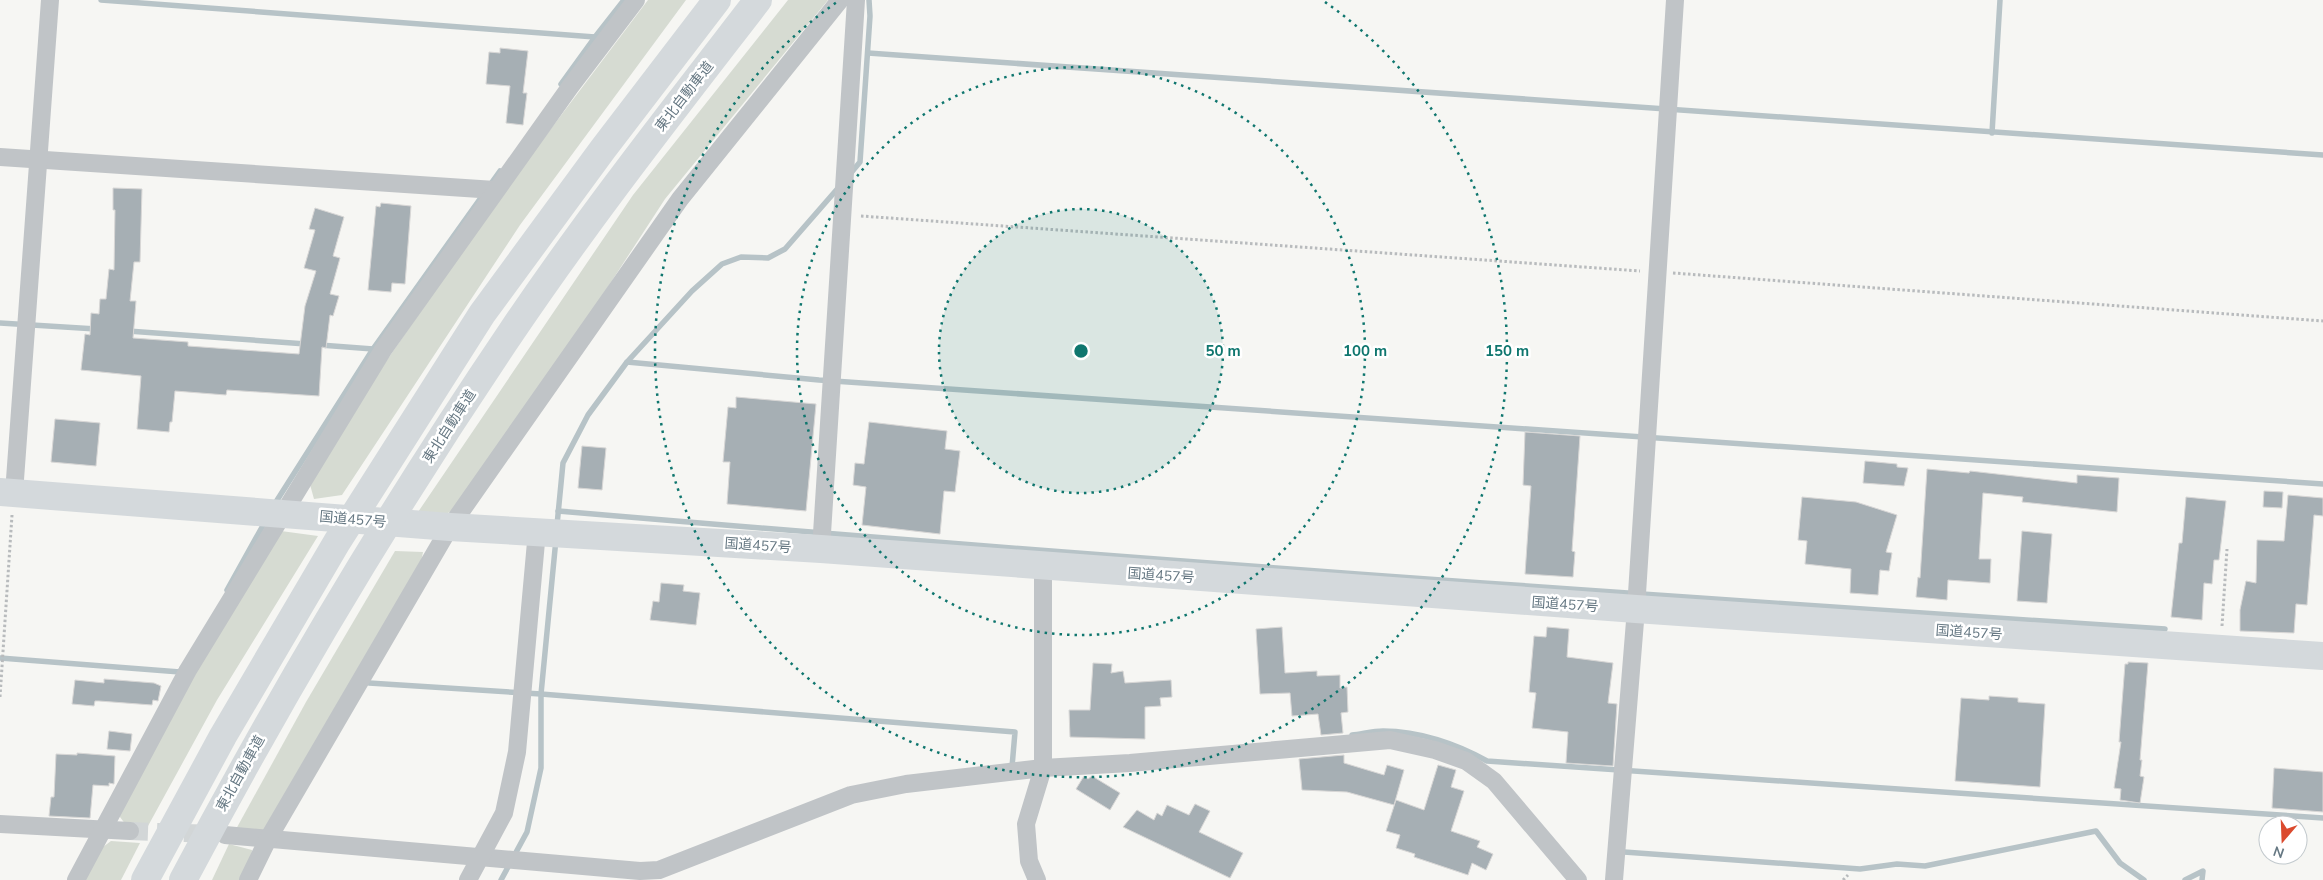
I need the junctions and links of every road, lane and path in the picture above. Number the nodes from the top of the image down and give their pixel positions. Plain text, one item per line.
1 (50, 0) edge
2 (636, 0) edge
3 (717, 0) edge
4 (758, 0) edge
5 (840, 0) edge
6 (856, 0) edge
7 (1676, 0) edge
8 (0, 157) edge
9 (39, 159) junction
10 (495, 190) junction
11 (842, 214) junction
12 (1658, 272) junction
13 (2323, 321) edge
14 (7, 492) edge
15 (284, 513) junction
16 (450, 527) junction
17 (537, 531) junction
18 (821, 549) junction
19 (2227, 549) dead end
20 (1043, 566) junction
21 (1636, 609) junction
22 (2220, 649) junction
23 (2323, 656) edge
24 (0, 697) edge
25 (1043, 768) junction
26 (0, 824) edge
27 (101, 831) junction
28 (130, 832) tunnel mouth
29 (225, 835) tunnel mouth
30 (268, 839) junction
31 (482, 856) junction
32 (1848, 875) dead end
33 (76, 880) edge
34 (145, 880) edge
35 (182, 880) edge
36 (248, 880) edge
37 (468, 880) edge
38 (1037, 880) edge
39 (1578, 880) edge
40 (1614, 880) edge
41 (1843, 880) edge

1 - 9 street
2 - 10 street
3 - 34 highway
4 - 35 highway, 東北自動車道
5 - 16 street
6 - 11 street
7 - 12 street
8 - 9 street
9 - 10 street
9 - 14 street
10 - 15 street
11 - 12 path
11 - 18 street
12 - 13 path
12 - 21 street
14 - 15 highway, 国道457号
14 - 24 path
15 - 16 highway, 国道457号
15 - 27 street
16 - 17 highway, 国道457号
16 - 30 street
17 - 18 highway, 国道457号
17 - 31 street
18 - 20 highway, 国道457号
19 - 22 path
20 - 21 highway, 国道457号
20 - 25 street
21 - 22 highway, 国道457号
21 - 40 street
22 - 23 highway, 国道457号
25 - 31 street
25 - 38 street
25 - 39 street
26 - 27 street
27 - 28 street
27 - 33 street
29 - 30 street
30 - 31 street
30 - 36 street
31 - 37 street
32 - 41 path

